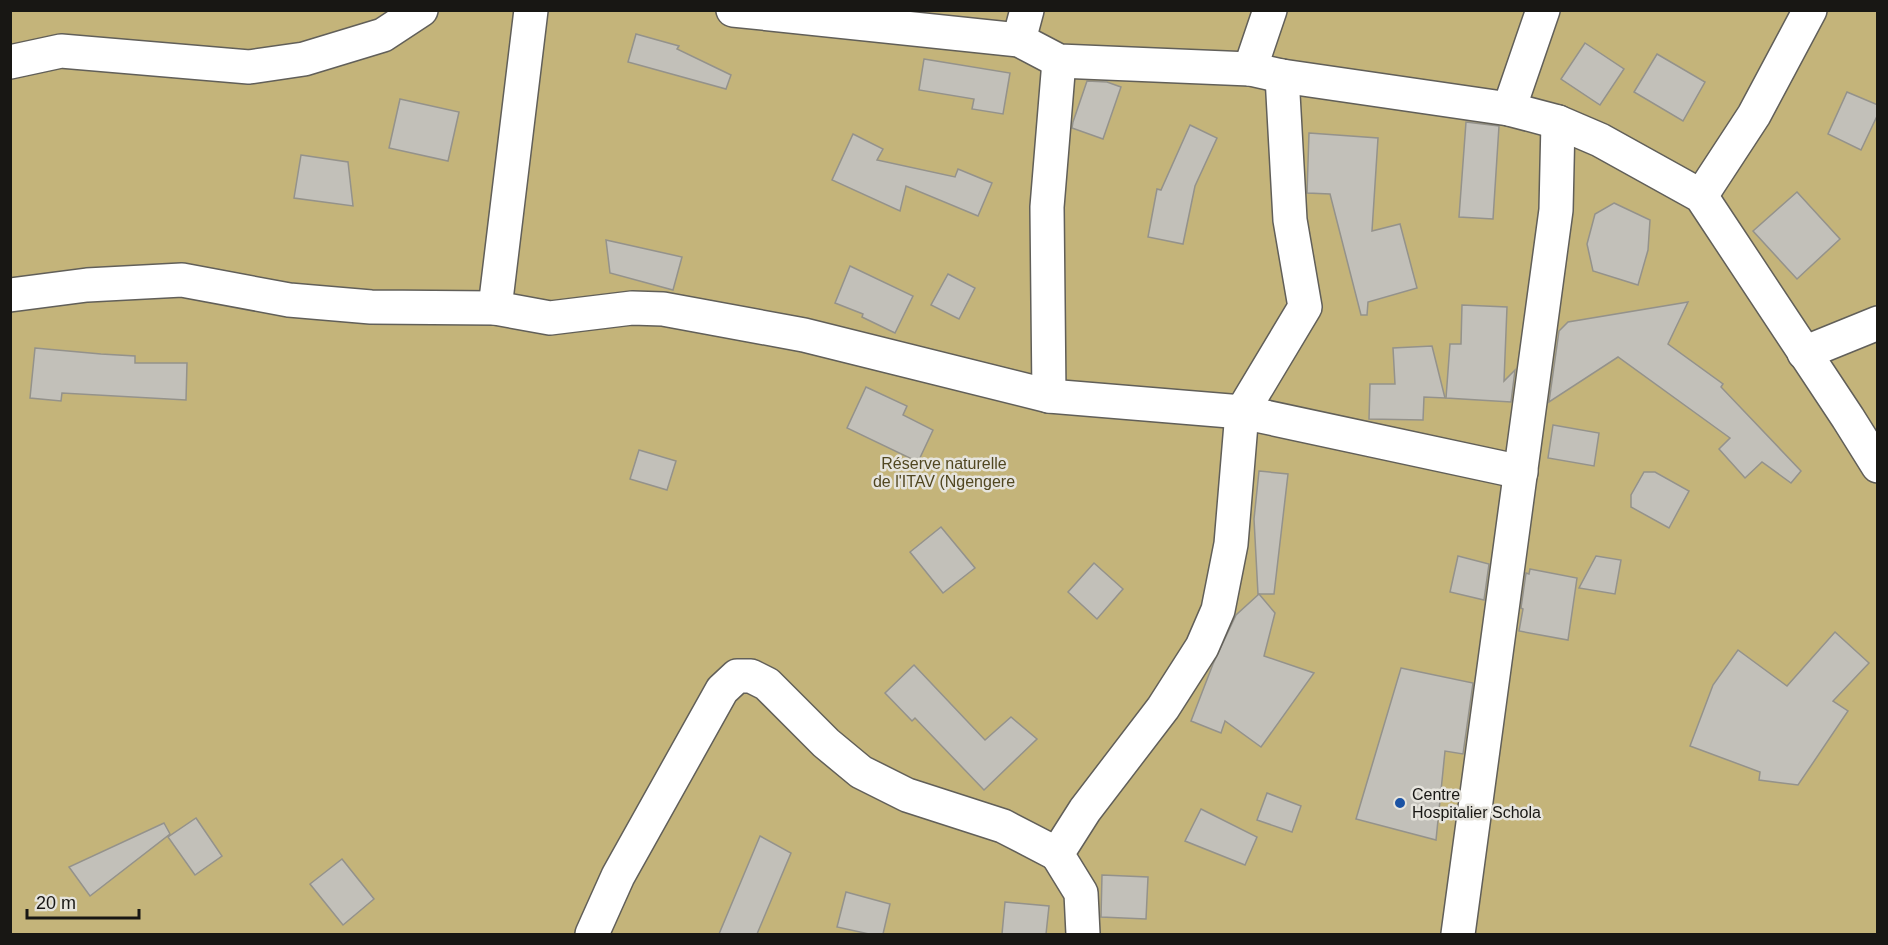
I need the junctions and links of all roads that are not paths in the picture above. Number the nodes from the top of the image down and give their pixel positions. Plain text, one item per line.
1 (421, 10) edge
2 (531, 10) edge
3 (733, 10) edge
4 (1270, 10) edge
5 (1543, 10) edge
6 (1810, 10) edge
7 (1023, 25) edge
8 (1059, 61) junction
9 (10, 62) edge
10 (1250, 69) junction
11 (1282, 76) junction
12 (1509, 109) junction
13 (1558, 123) junction
14 (1701, 196) junction
15 (10, 295) edge
16 (495, 308) junction
17 (1878, 323) edge
18 (1804, 353) junction
19 (1049, 396) junction
20 (1242, 412) junction
21 (1878, 466) edge
22 (1521, 472) junction
23 (1057, 854) junction
24 (592, 934) edge
25 (1083, 934) edge
26 (1458, 934) edge

1 - 9 street
2 - 16 street
3 - 7 street
4 - 10 street
5 - 12 street
6 - 14 street
7 - 8 street
8 - 10 street
8 - 19 street
10 - 11 street
11 - 12 street
11 - 20 street
12 - 13 street
13 - 14 street
13 - 22 street
14 - 18 street
15 - 16 street
16 - 19 street
17 - 18 street
18 - 21 street
19 - 20 street
20 - 22 street
20 - 23 street
22 - 26 street
23 - 24 street
23 - 25 street

